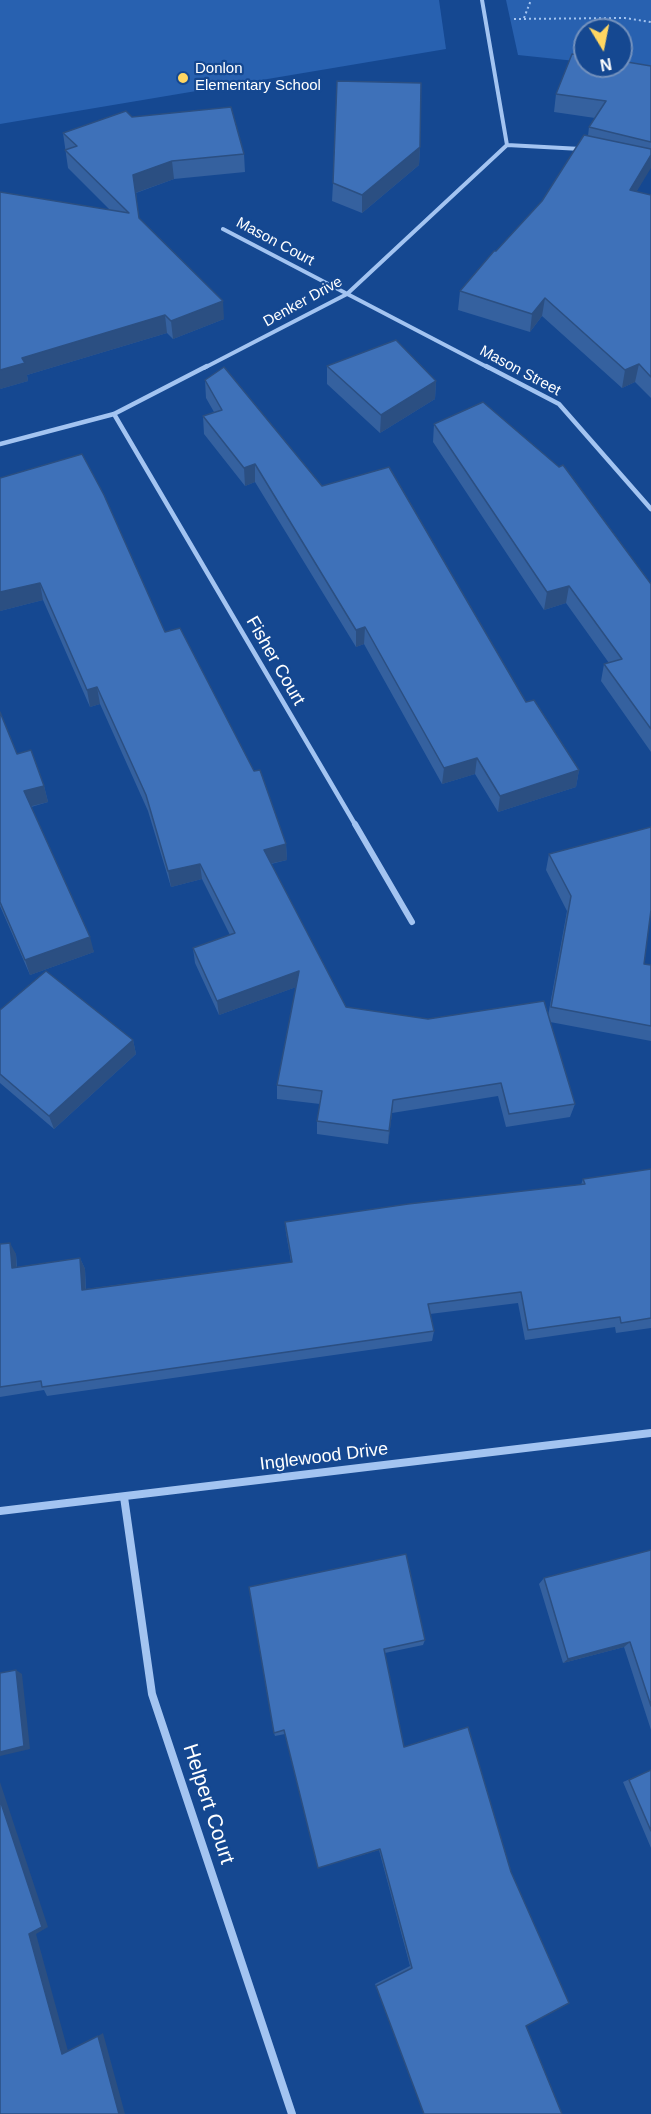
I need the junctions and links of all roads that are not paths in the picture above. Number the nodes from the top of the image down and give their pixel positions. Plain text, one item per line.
1 (482, 0) edge
2 (507, 145) junction
3 (588, 150) edge
4 (223, 229) dead end
5 (347, 294) junction
6 (114, 414) junction
7 (0, 444) edge
8 (651, 509) edge
9 (412, 922) dead end
10 (651, 1433) edge
11 (124, 1497) junction
12 (0, 1511) edge
13 (292, 2114) edge

1 - 2 street
2 - 3 street
2 - 5 street, Denker Drive
4 - 5 street, Mason Court
5 - 6 street, Denker Drive
5 - 8 street, Mason Street
6 - 7 street, Denker Drive
6 - 9 street, Fisher Court
10 - 11 street, Inglewood Drive
11 - 12 street, Inglewood Drive
11 - 13 street, Helpert Court

